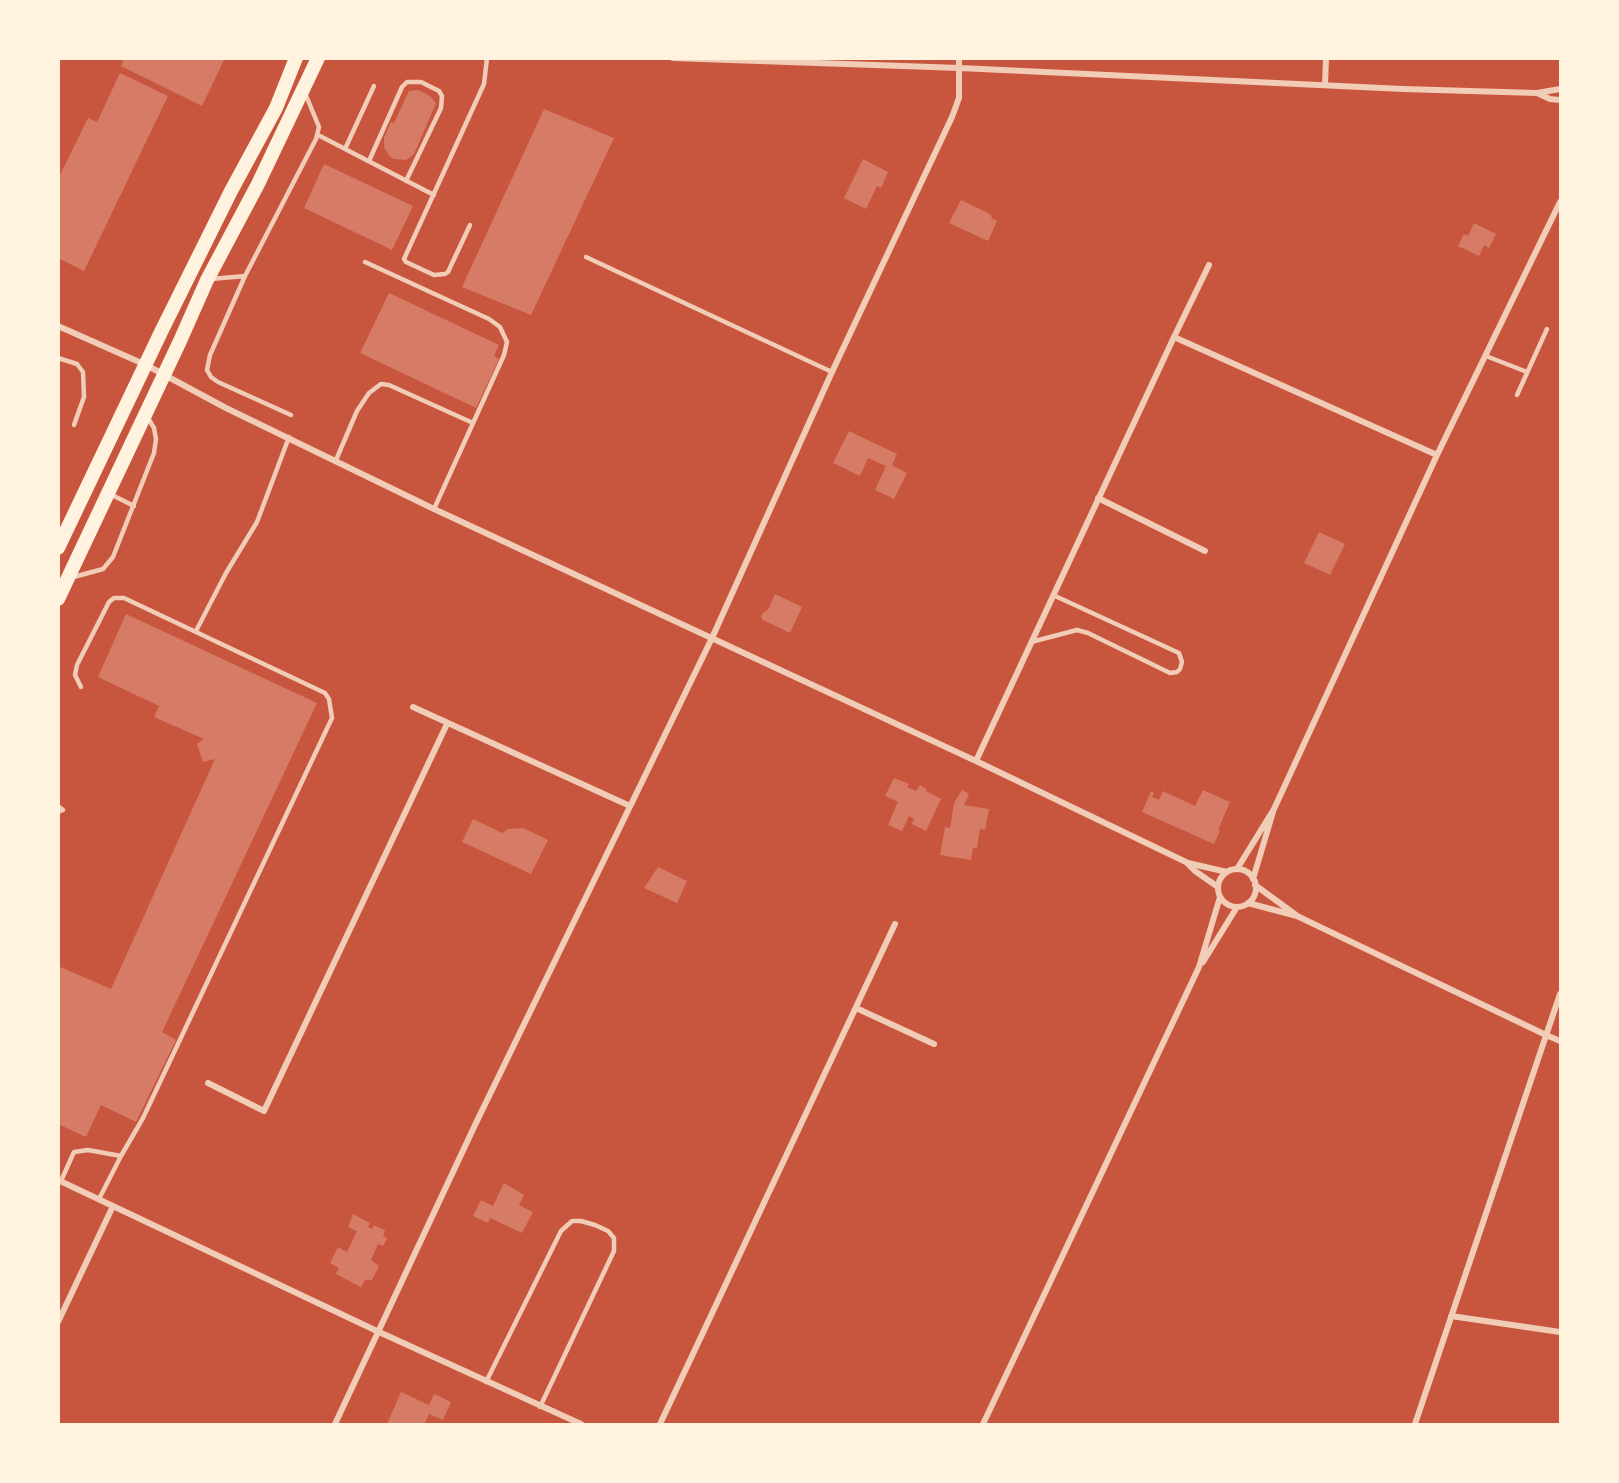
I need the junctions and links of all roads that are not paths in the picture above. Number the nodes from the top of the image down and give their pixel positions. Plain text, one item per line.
1 (296, 58) edge
2 (318, 58) edge
3 (487, 58) edge
4 (673, 58) edge
5 (959, 58) edge
6 (1326, 58) edge
7 (686, 59) edge
8 (960, 68) junction
9 (1325, 85) junction
10 (374, 86) dead end
11 (303, 88) junction
12 (1560, 89) edge
13 (1537, 93) junction
14 (1560, 100) edge
15 (318, 135) junction
16 (345, 149) junction
17 (369, 161) junction
18 (406, 181) junction
19 (434, 195) junction
20 (1560, 202) edge
21 (470, 225) dead end
22 (586, 257) dead end
23 (365, 262) dead end
24 (1209, 265) dead end
25 (245, 276) junction
26 (207, 280) junction
27 (58, 326) edge
28 (1547, 328) dead end
29 (1174, 337) junction
30 (1486, 356) junction
31 (58, 358) edge
32 (146, 365) junction
33 (832, 372) junction
34 (1527, 372) junction
35 (164, 375) junction
36 (1517, 395) dead end
37 (146, 413) junction
38 (291, 415) dead end
39 (473, 423) junction
40 (74, 424) dead end
41 (289, 437) junction
42 (1437, 455) junction
43 (336, 460) junction
44 (108, 493) junction
45 (1098, 498) junction
46 (134, 506) junction
47 (434, 509) junction
48 (58, 548) edge
49 (1205, 551) dead end
50 (68, 579) junction
51 (1053, 595) junction
52 (58, 599) edge
53 (196, 631) junction
54 (712, 638) junction
55 (1031, 642) junction
56 (81, 687) dead end
57 (413, 707) dead end
58 (447, 724) junction
59 (976, 761) junction
60 (58, 806) edge
61 (630, 806) junction
62 (1274, 809) junction
63 (58, 812) edge
64 (1188, 863) junction
65 (1237, 869) junction
66 (1227, 872) junction
67 (1254, 882) junction
68 (1218, 887) junction
69 (1220, 897) junction
70 (1248, 903) junction
71 (1237, 907) junction
72 (1297, 915) junction
73 (896, 924) dead end
74 (1199, 967) junction
75 (1560, 994) edge
76 (856, 1008) junction
77 (1546, 1035) junction
78 (1560, 1041) edge
79 (934, 1044) dead end
80 (208, 1083) dead end
81 (121, 1156) junction
82 (60, 1180) edge
83 (99, 1199) junction
84 (113, 1206) junction
85 (1451, 1316) junction
86 (58, 1323) edge
87 (379, 1332) junction
88 (1560, 1332) edge
89 (486, 1382) junction
90 (540, 1407) junction
91 (336, 1425) edge
92 (581, 1425) edge
93 (660, 1425) edge
94 (983, 1425) edge
95 (1415, 1425) edge

1 - 32 highway
2 - 11 highway
3 - 19 lane
4 - 7 street
5 - 8 street
6 - 9 street
7 - 8 street
8 - 9 street
8 - 33 street
9 - 13 street
10 - 16 lane
11 - 15 lane
11 - 26 highway
12 - 13 street
13 - 14 street
15 - 16 lane
15 - 25 lane
16 - 17 lane
17 - 18 lane
17 - 18 lane
18 - 19 lane
19 - 21 lane
20 - 30 street
22 - 33 lane
23 - 39 lane
24 - 29 street
25 - 26 lane
25 - 38 lane
26 - 35 highway
27 - 32 street
28 - 34 lane
29 - 42 street
29 - 45 street
30 - 34 lane
30 - 42 street
31 - 40 lane
32 - 35 street
32 - 48 highway
33 - 54 street
34 - 36 lane
35 - 37 highway
35 - 41 street
37 - 44 highway
37 - 46 lane
39 - 43 lane
39 - 47 lane
41 - 43 street
41 - 53 lane
42 - 62 street
43 - 47 street
44 - 46 lane
44 - 50 highway
45 - 49 street
45 - 51 street
46 - 50 lane
47 - 54 street
50 - 52 highway
51 - 55 street
51 - 55 lane
53 - 56 lane
53 - 81 lane
54 - 59 street
54 - 61 street
55 - 59 street
57 - 58 street
58 - 61 street
58 - 80 street
59 - 64 street
60 - 63 lane
61 - 87 street
62 - 65 street
62 - 67 street
64 - 66 street
64 - 68 street
65 - 66 street
65 - 67 street
66 - 68 street
67 - 70 street
67 - 72 street
68 - 69 street
69 - 71 street
69 - 74 street
70 - 71 street
70 - 72 street
71 - 74 street
72 - 77 street
73 - 76 street
74 - 94 street
75 - 77 street
76 - 79 street
76 - 93 street
77 - 78 street
77 - 85 street
81 - 82 lane
81 - 83 lane
82 - 83 street
83 - 84 street
84 - 86 street
84 - 87 street
85 - 88 street
85 - 95 street
87 - 89 street
87 - 91 street
89 - 90 street
89 - 90 lane
90 - 92 street

